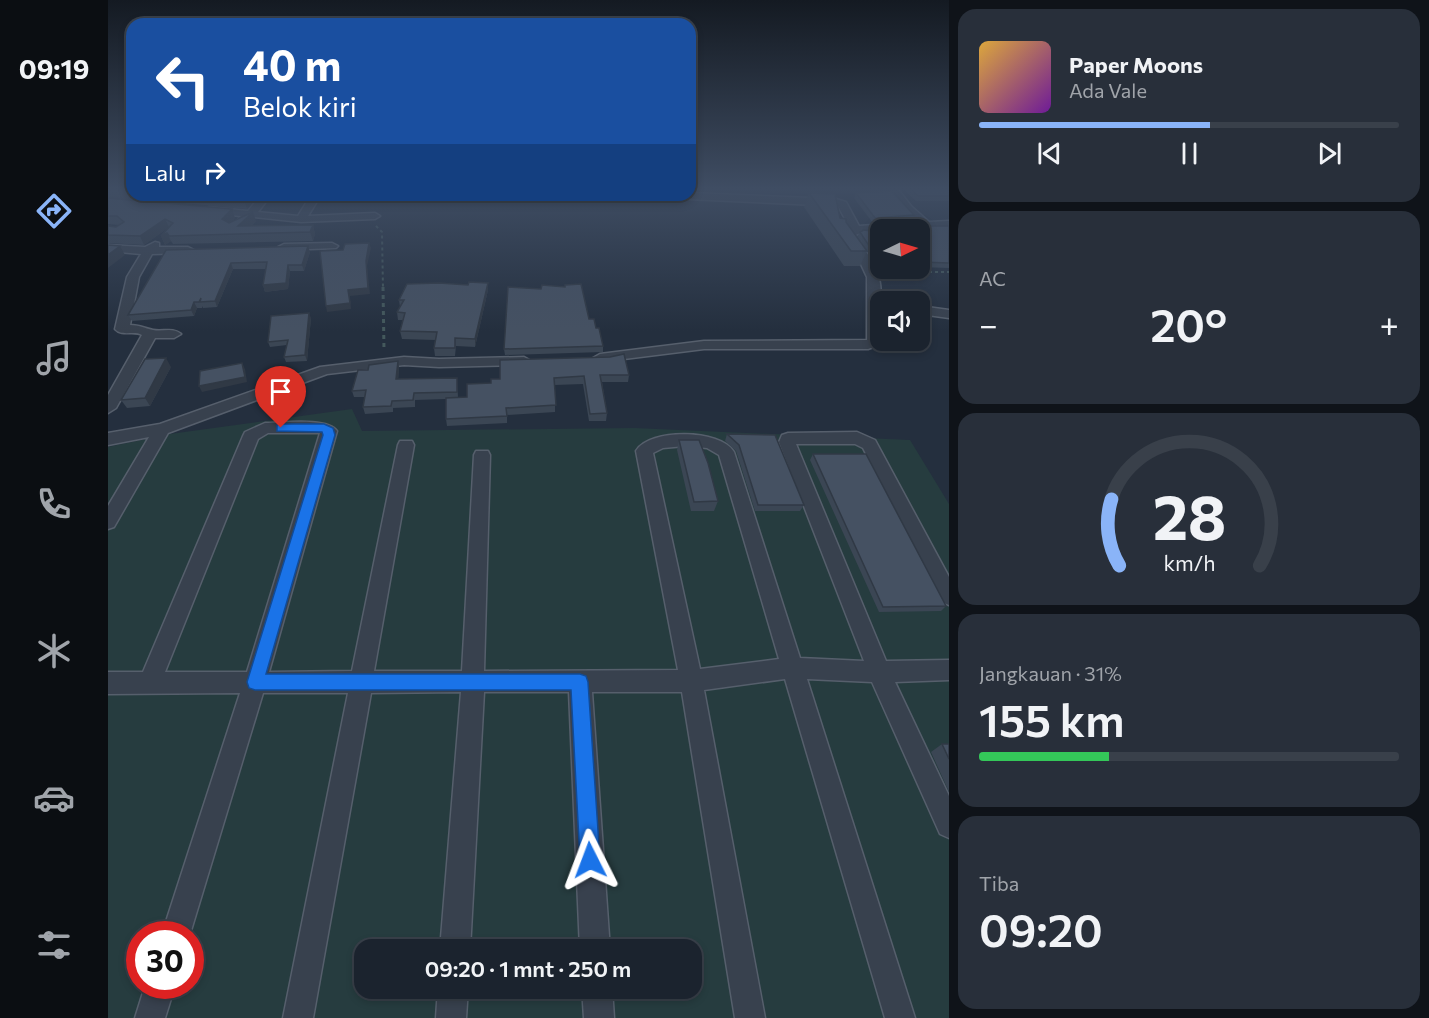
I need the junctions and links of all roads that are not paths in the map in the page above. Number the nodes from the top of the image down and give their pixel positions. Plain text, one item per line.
1 (848, 236) edge
2 (163, 238) edge
3 (332, 246) dead end
4 (108, 248) edge
5 (275, 248) edge
6 (196, 250) edge
7 (148, 252) junction
8 (876, 291) edge
9 (930, 311) edge
10 (949, 314) edge
11 (150, 334) junction
12 (174, 334) dead end
13 (870, 344) edge
14 (587, 359) edge
15 (544, 361) edge
16 (108, 408) edge
17 (162, 429) junction
18 (108, 439) edge
19 (405, 445) dead end
20 (482, 455) dead end
21 (108, 522) edge
22 (949, 596) edge
23 (793, 668) junction
24 (949, 670) edge
25 (879, 672) junction
26 (691, 681) junction
27 (150, 682) junction
28 (255, 682) junction
29 (363, 682) junction
30 (473, 682) junction
31 (580, 682) junction
32 (108, 683) edge
33 (949, 825) edge
34 (180, 921) edge
35 (456, 939) edge
36 (594, 939) edge
37 (156, 999) edge
38 (452, 999) edge
39 (598, 999) edge
40 (150, 1018) edge
41 (298, 1018) edge
42 (451, 1018) edge
43 (599, 1018) edge
44 (750, 1018) edge
45 (900, 1018) edge

1 - 8 street
2 - 7 street
3 - 5 street
4 - 7 street
6 - 7 street
7 - 11 street
9 - 10 street
11 - 12 street
11 - 16 street
13 - 14 street
15 - 17 street
17 - 18 street
17 - 21 street
19 - 29 street
20 - 30 street
22 - 25 street
23 - 25 street
23 - 26 street
23 - 26 street
23 - 45 street
24 - 25 street
25 - 33 street
26 - 31 street
26 - 44 street
27 - 28 street
27 - 28 street
27 - 32 street
28 - 29 street
28 - 34 street
29 - 30 street
29 - 41 street
30 - 31 street
30 - 35 street
31 - 36 street
37 - 40 street
38 - 42 street
39 - 43 street

